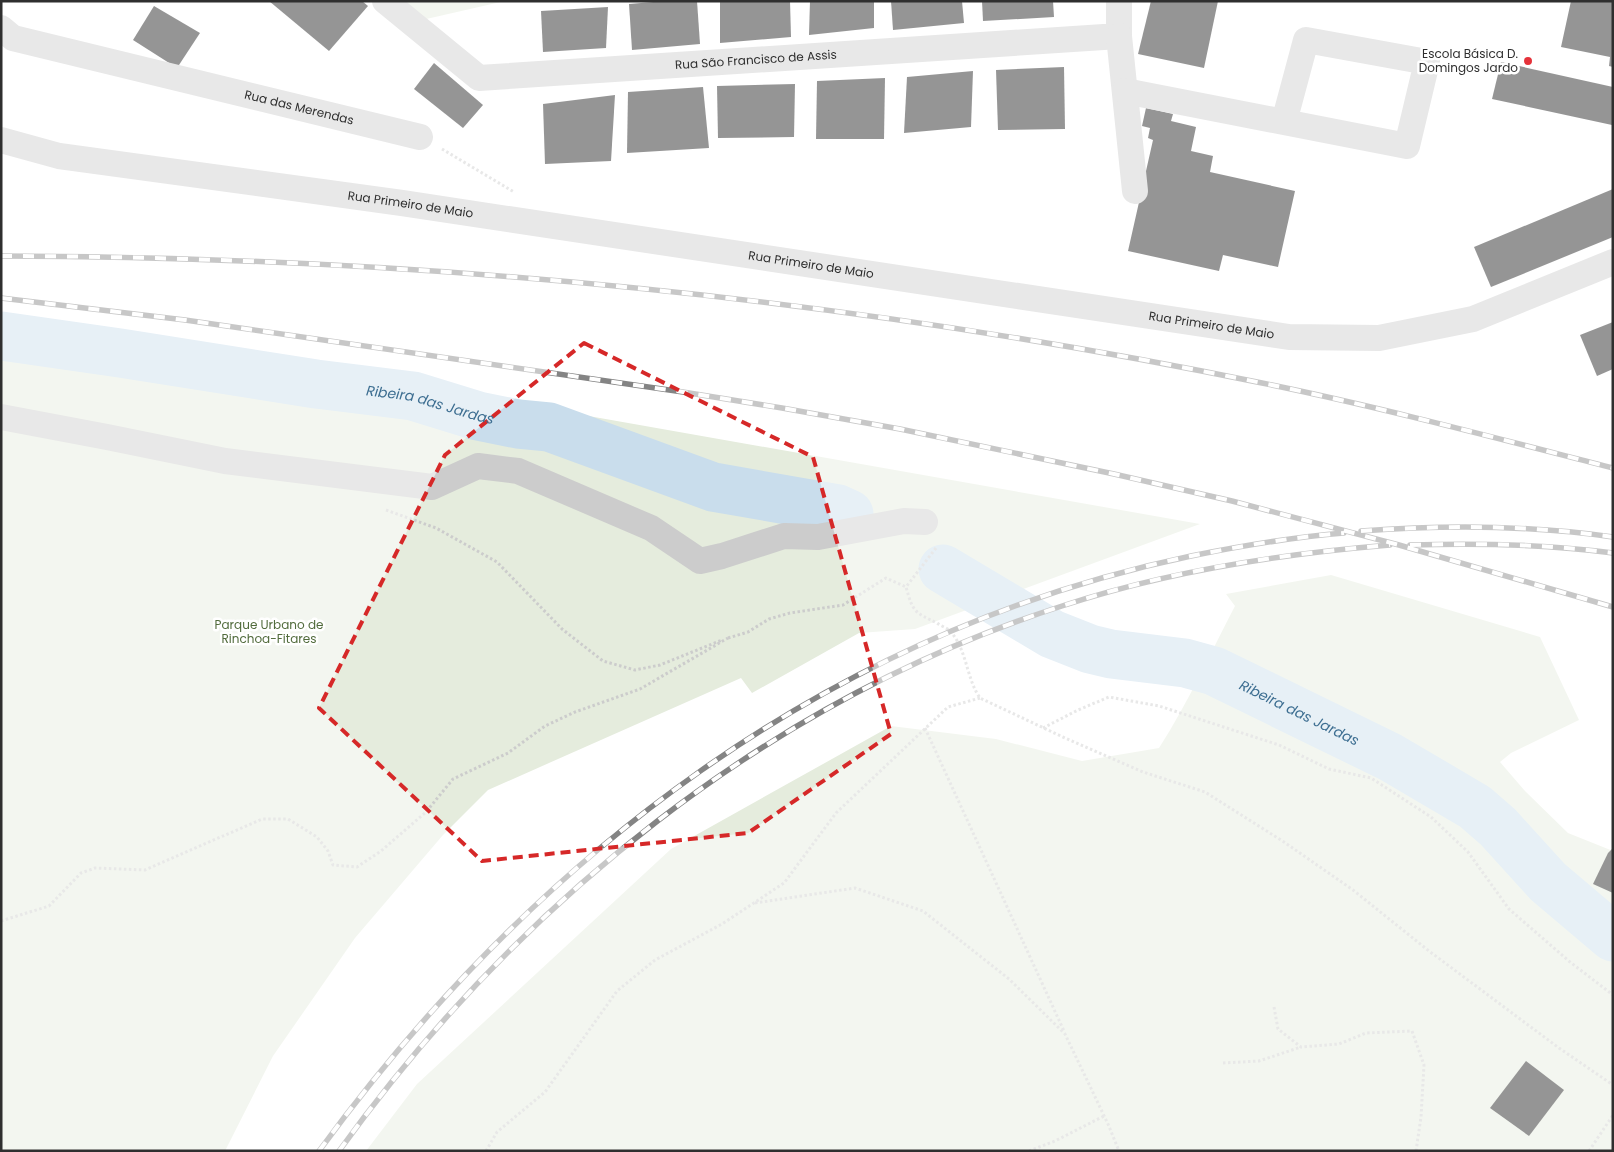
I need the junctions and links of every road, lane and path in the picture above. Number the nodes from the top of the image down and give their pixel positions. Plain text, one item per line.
1 (385, 1) edge
2 (1119, 1) edge
3 (1, 28) edge
4 (1119, 36) junction
5 (1124, 91) junction
6 (1284, 122) junction
7 (420, 137) joint
8 (1, 140) edge
9 (1135, 191) dead end
10 (517, 193) dead end
11 (1613, 262) edge
12 (1, 417) edge
13 (384, 509) dead end
14 (925, 522) joint
15 (906, 587) junction
16 (728, 638) junction
17 (980, 698) junction
18 (925, 728) junction
19 (1044, 728) junction
20 (754, 903) junction
21 (1, 921) edge
22 (1613, 995) edge
23 (1274, 1007) dead end
24 (1065, 1034) junction
25 (1301, 1047) junction
26 (1223, 1063) dead end
27 (1613, 1085) edge
28 (1613, 1115) edge
29 (1104, 1116) junction
30 (486, 1151) edge
31 (1029, 1151) edge
32 (1119, 1151) edge
33 (1416, 1151) edge
34 (1589, 1151) edge

1 - 4 street, Rua São Francisco de Assis
2 - 4 street
3 - 7 street, Rua das Merendas
4 - 5 street
5 - 6 street
5 - 9 street
6 - 6 street
7 - 10 path
8 - 11 street, Rua Primeiro de Maio
12 - 14 street
13 - 16 path
14 - 15 path
15 - 16 path
15 - 17 path
16 - 21 path
17 - 18 path
17 - 19 path
18 - 20 path
18 - 24 path
19 - 22 path
19 - 27 path
20 - 24 path
20 - 30 path
23 - 25 path
24 - 29 path
25 - 26 path
25 - 33 path
28 - 34 path
29 - 31 path
29 - 32 path

